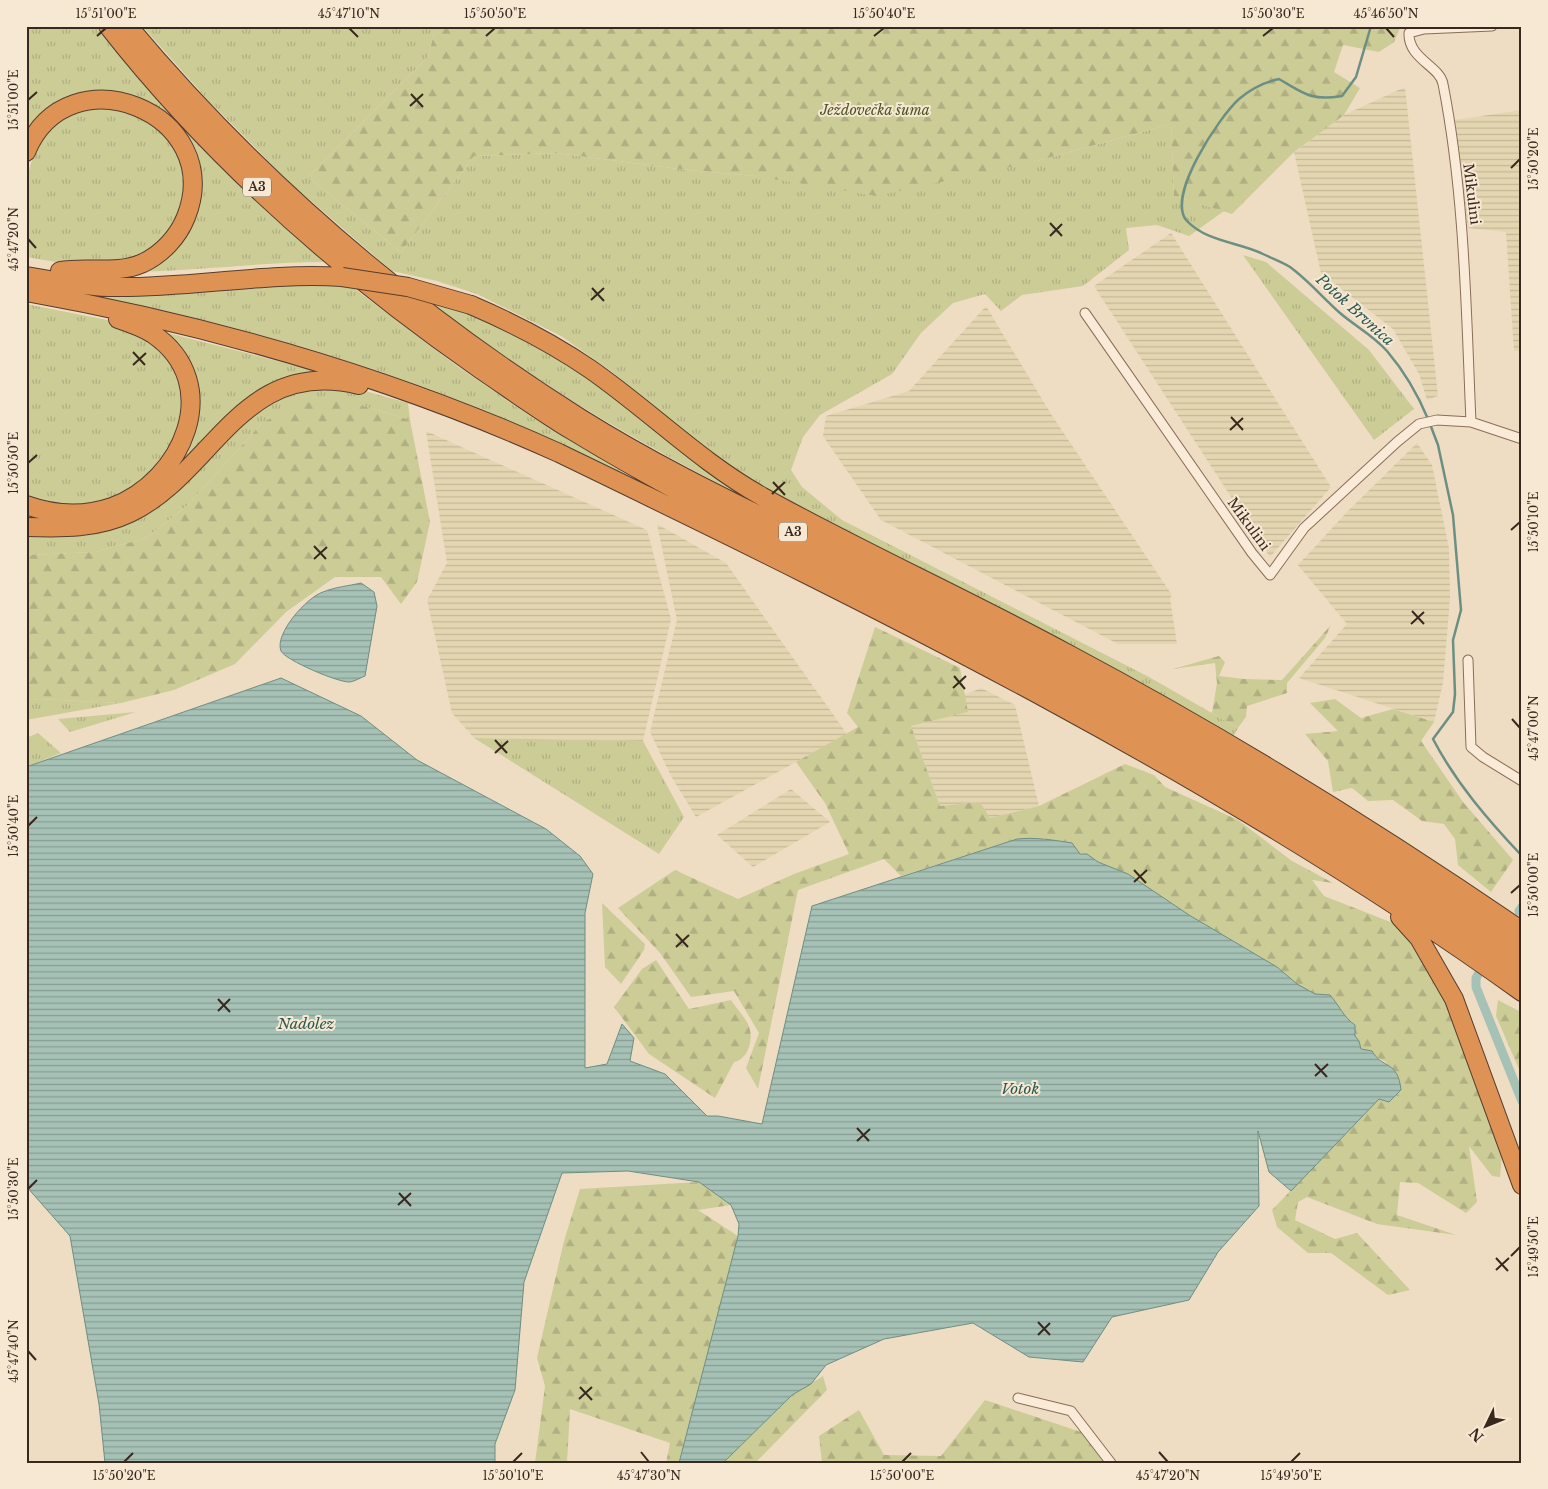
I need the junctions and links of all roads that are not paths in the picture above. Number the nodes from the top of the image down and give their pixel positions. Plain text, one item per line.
1 (108, 26) edge
2 (128, 26) edge
3 (1492, 26) edge
4 (26, 152) edge
5 (26, 266) edge
6 (60, 271) junction
7 (26, 276) edge
8 (212, 282) junction
9 (26, 292) edge
10 (107, 308) junction
11 (1085, 313) dead end
12 (439, 402) junction
13 (1471, 422) junction
14 (1522, 439) edge
15 (26, 506) edge
16 (26, 528) edge
17 (1468, 660) dead end
18 (1522, 781) edge
19 (1356, 880) junction
20 (1522, 931) edge
21 (1522, 951) edge
22 (1522, 971) edge
23 (1522, 992) edge
24 (1522, 1185) edge
25 (1018, 1398) dead end
26 (1111, 1463) edge

1 - 22 highway, A3
2 - 21 highway, A3
3 - 13 street, Mikulini
4 - 6 highway
5 - 6 highway
6 - 8 highway
7 - 8 highway
8 - 20 highway, bridge
9 - 10 highway
10 - 12 highway
10 - 15 highway
11 - 13 street, Mikulini
12 - 16 highway
12 - 19 highway
13 - 14 street
17 - 18 street
19 - 23 highway
19 - 24 highway
25 - 26 street

